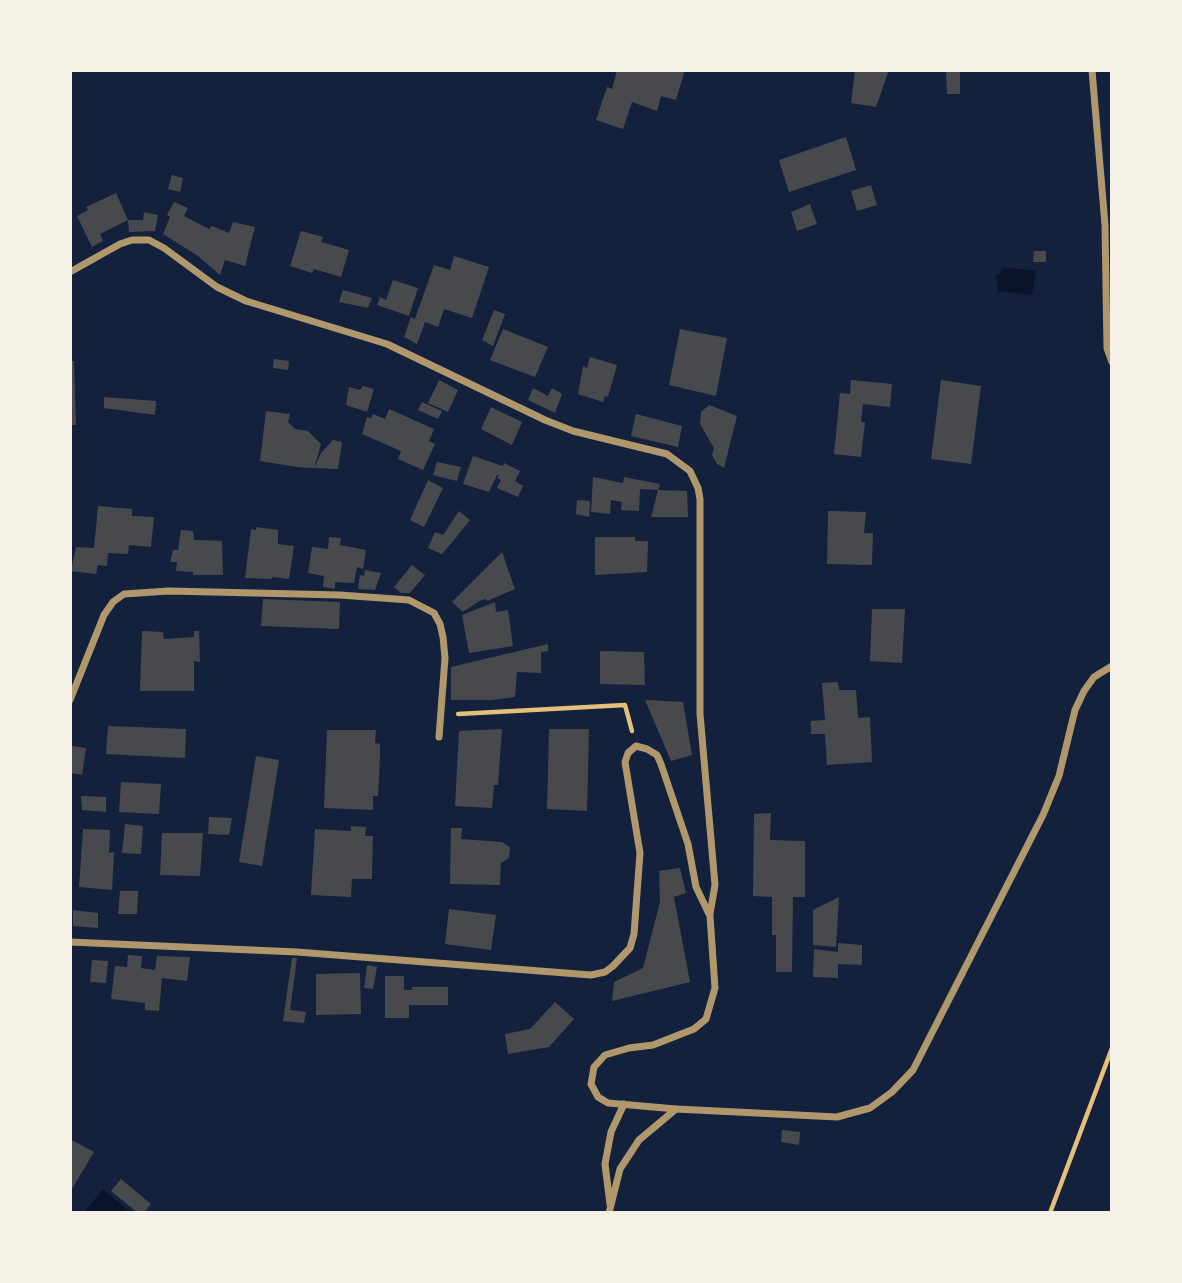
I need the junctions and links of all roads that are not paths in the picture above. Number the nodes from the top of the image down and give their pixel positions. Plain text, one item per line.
1 (1092, 70) edge
2 (70, 272) edge
3 (1112, 362) edge
4 (1112, 666) edge
5 (70, 700) edge
6 (439, 737) dead end
7 (710, 916) junction
8 (70, 942) edge
9 (624, 1104) junction
10 (676, 1110) junction
11 (610, 1210) edge

1 - 3 street
2 - 7 street
4 - 10 street
5 - 6 street
7 - 8 street
7 - 9 street
9 - 10 street
9 - 11 street
10 - 11 street

